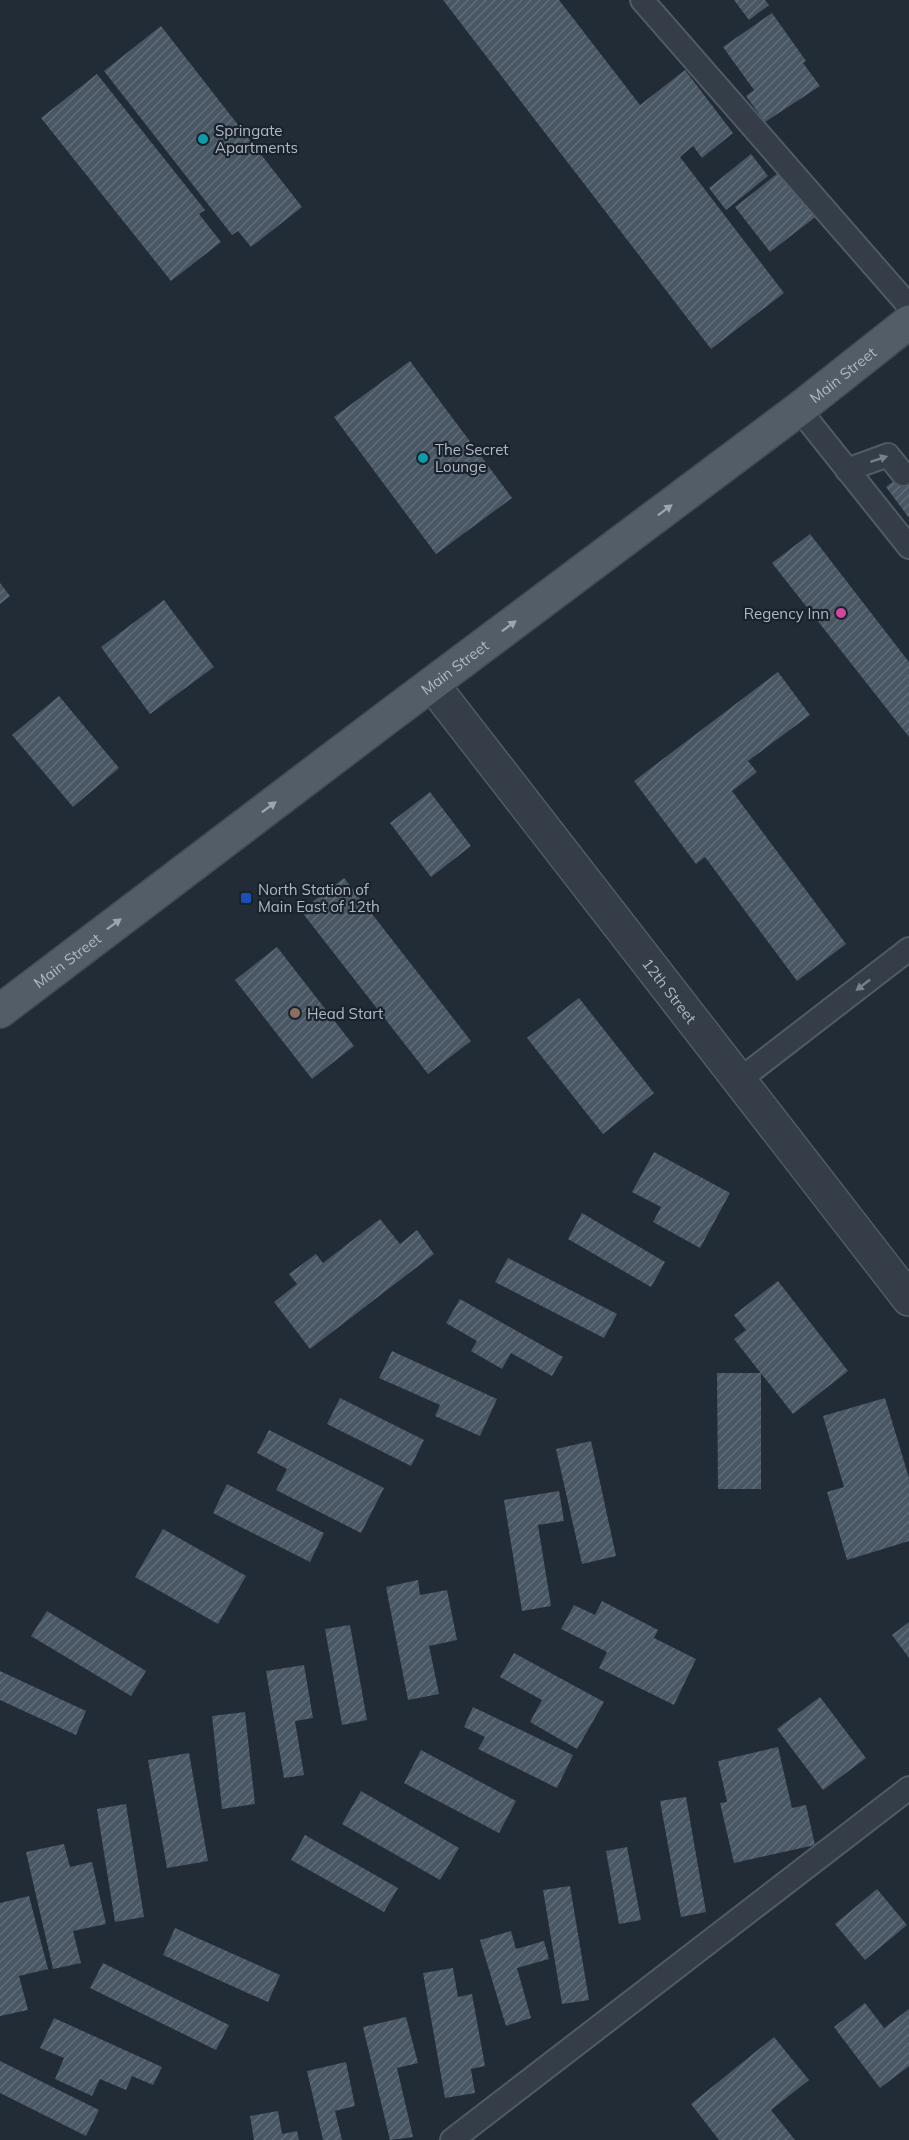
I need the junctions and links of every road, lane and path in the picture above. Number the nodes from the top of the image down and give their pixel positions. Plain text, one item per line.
1 (642, 0) edge
2 (909, 306) edge
3 (909, 322) edge
4 (800, 409) junction
5 (847, 470) junction
6 (903, 474) dead end
7 (909, 547) edge
8 (432, 684) junction
9 (909, 949) edge
10 (0, 1011) edge
11 (738, 1081) junction
12 (909, 1299) edge
13 (909, 1788) edge
14 (452, 2140) edge

1 - 2 lane
3 - 4 main road, Main Street
4 - 5 lane
8 -> 4 main road, Main Street
5 -> 6 lane
5 - 7 lane
10 -> 8 main road, Main Street
8 - 11 street, 12th Street
9 -> 11 lane
11 - 12 street, 12th Street
13 - 14 lane

